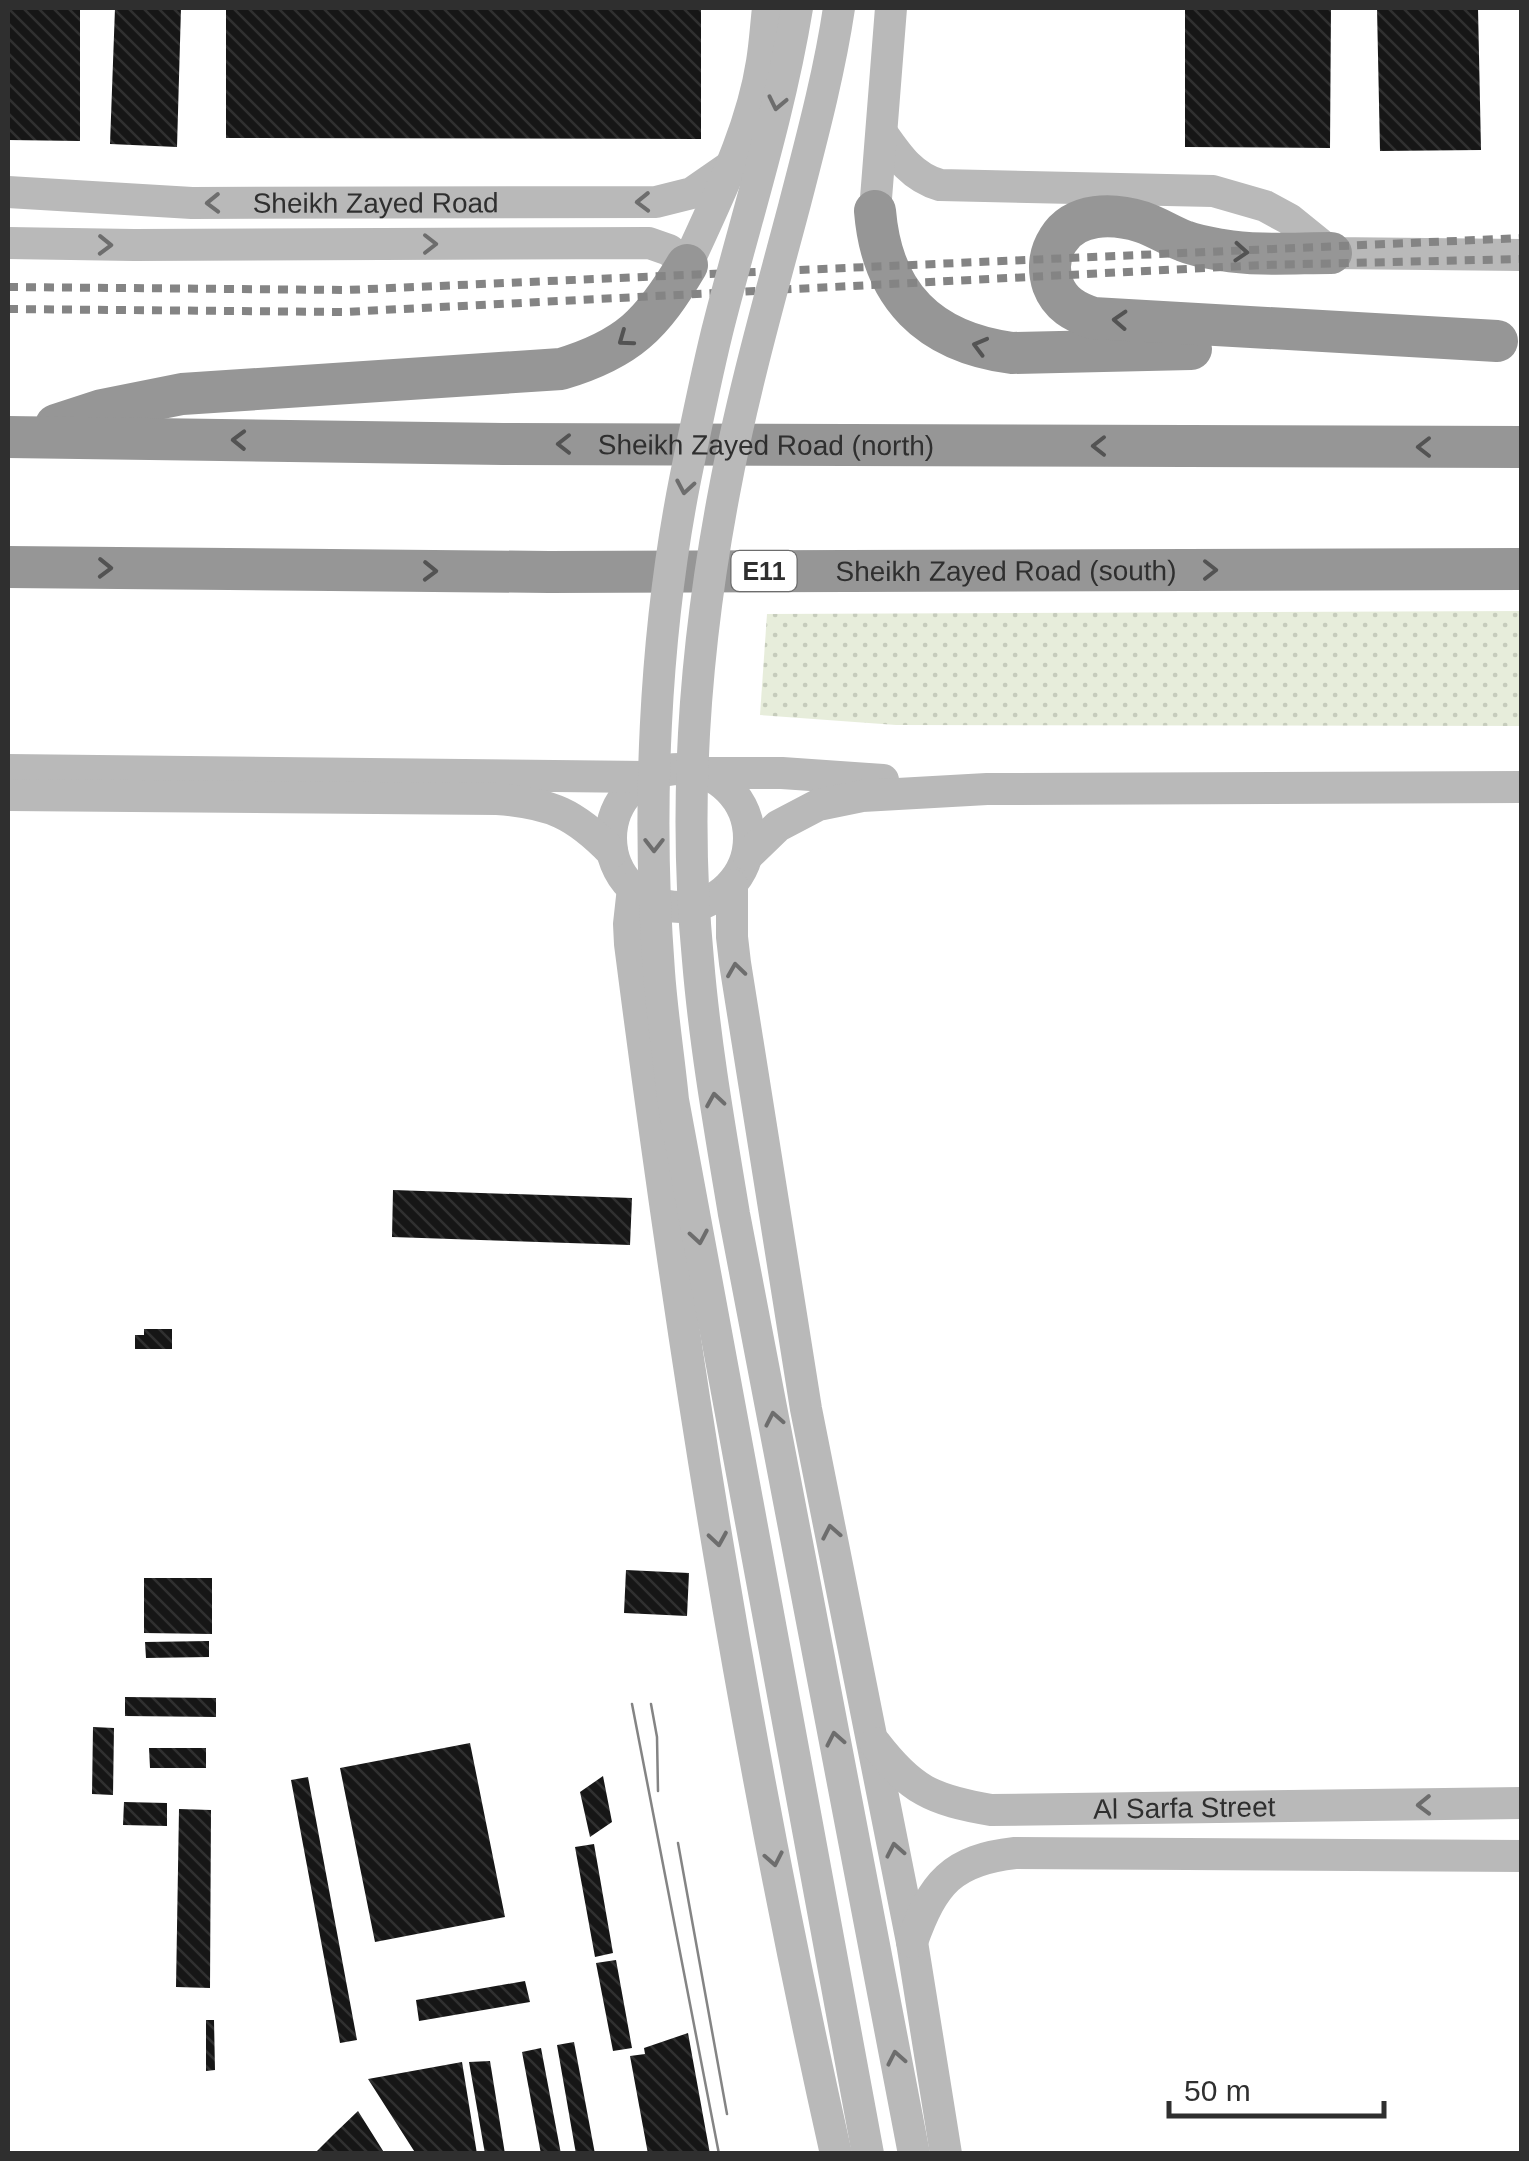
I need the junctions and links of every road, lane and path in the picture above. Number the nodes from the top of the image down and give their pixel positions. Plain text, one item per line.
1 (768, 8) edge
2 (797, 8) edge
3 (839, 8) edge
4 (891, 8) edge
5 (882, 133) junction
6 (731, 166) junction
7 (8, 192) edge
8 (875, 211) joint
9 (8, 242) edge
10 (1330, 253) junction
11 (1522, 255) edge
12 (687, 265) junction
13 (1509, 342) edge
14 (17, 437) edge
15 (1522, 447) edge
16 (8, 567) edge
17 (1522, 570) edge
18 (8, 770) edge
19 (705, 774) junction
20 (647, 777) junction
21 (1522, 787) edge
22 (988, 789) junction
23 (8, 795) edge
24 (612, 852) junction
25 (740, 870) junction
26 (633, 888) junction
27 (874, 1741) junction
28 (1522, 1803) edge
29 (1522, 1856) edge
30 (912, 1942) junction
31 (836, 2154) edge
32 (868, 2154) edge
33 (914, 2154) edge
34 (946, 2154) edge

1 - 6 street
2 -> 32 street, bridge
33 -> 3 street, bridge
4 - 5 street
5 - 8 street
5 - 10 street
6 -> 7 street, Sheikh Zayed Road
6 - 12 street
13 -> 8 highway
9 -> 12 street
10 - 11 street
13 -> 10 highway
12 -> 14 highway
15 -> 14 highway, Sheikh Zayed Road (north)
16 -> 17 highway, Sheikh Zayed Road (south) / E11
18 - 20 street
19 - 20 street
19 - 22 street
19 - 25 street
20 - 24 street
21 - 22 street
22 - 25 street
23 - 24 street
24 - 26 street
25 - 26 street
27 -> 25 street
26 -> 31 street
28 -> 27 street, Al Sarfa Street
30 -> 27 street
29 - 30 street, Al Sarfa Street
30 - 34 street

